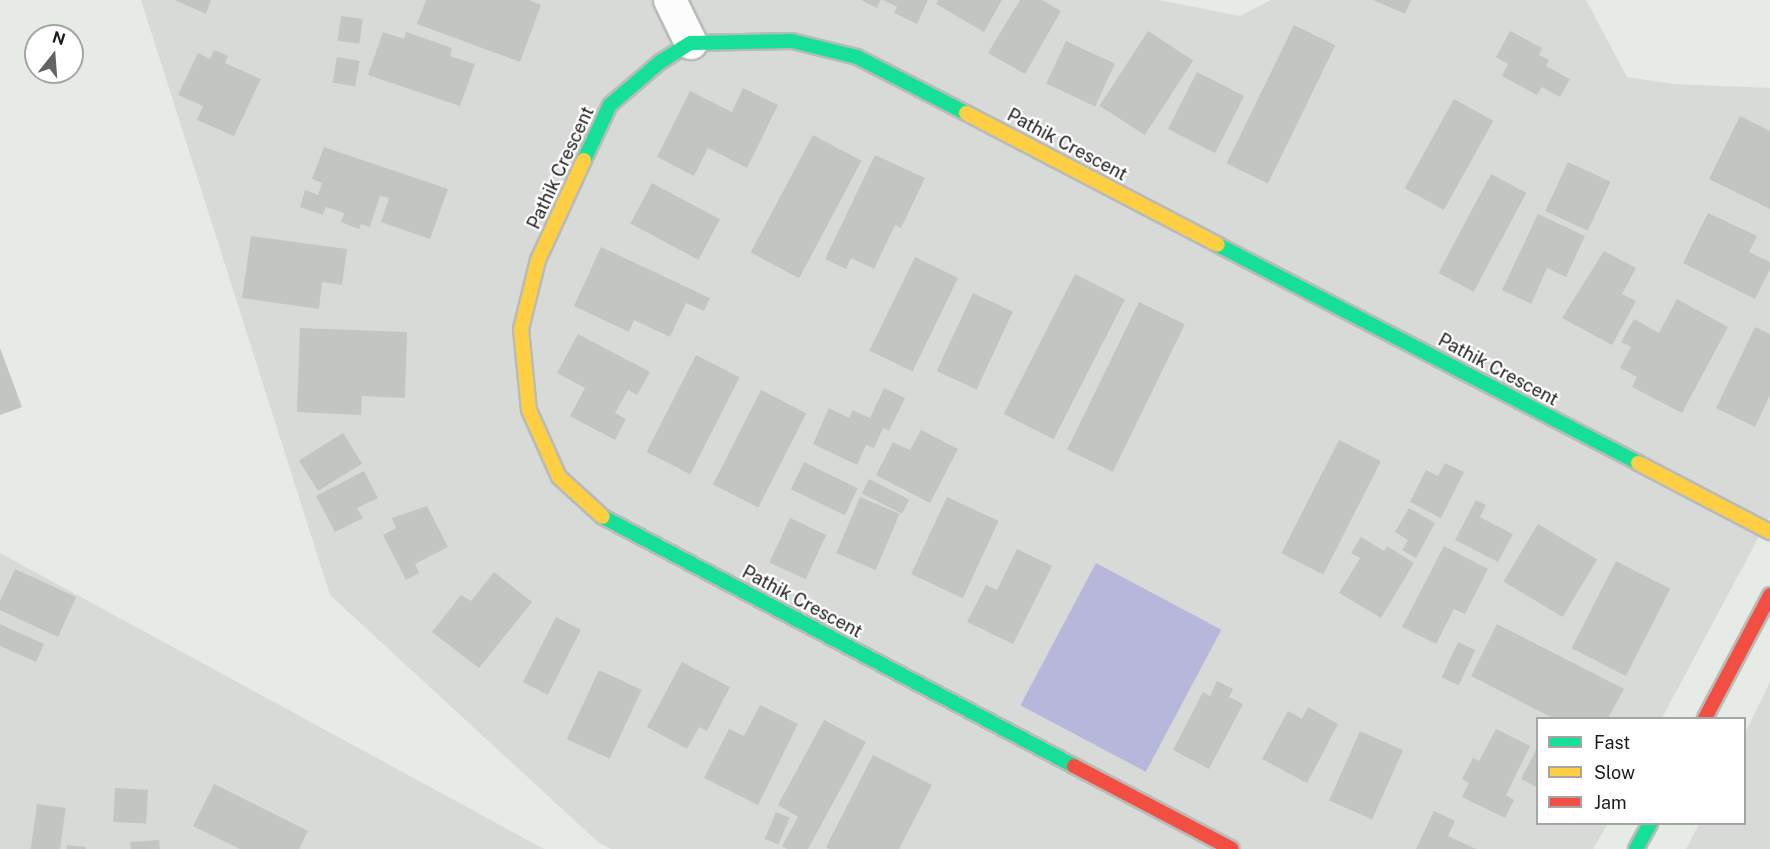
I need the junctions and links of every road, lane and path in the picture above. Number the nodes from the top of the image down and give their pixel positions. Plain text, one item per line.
1 (670, 0) edge
2 (691, 43) junction
3 (1770, 532) edge
4 (1770, 595) edge
5 (1706, 717) edge
6 (1649, 825) edge
7 (1232, 849) edge
8 (1636, 849) edge

1 - 2 street
2 - 3 street, Pathik Crescent
2 - 7 street, Pathik Crescent
4 - 5 street
6 - 8 street

